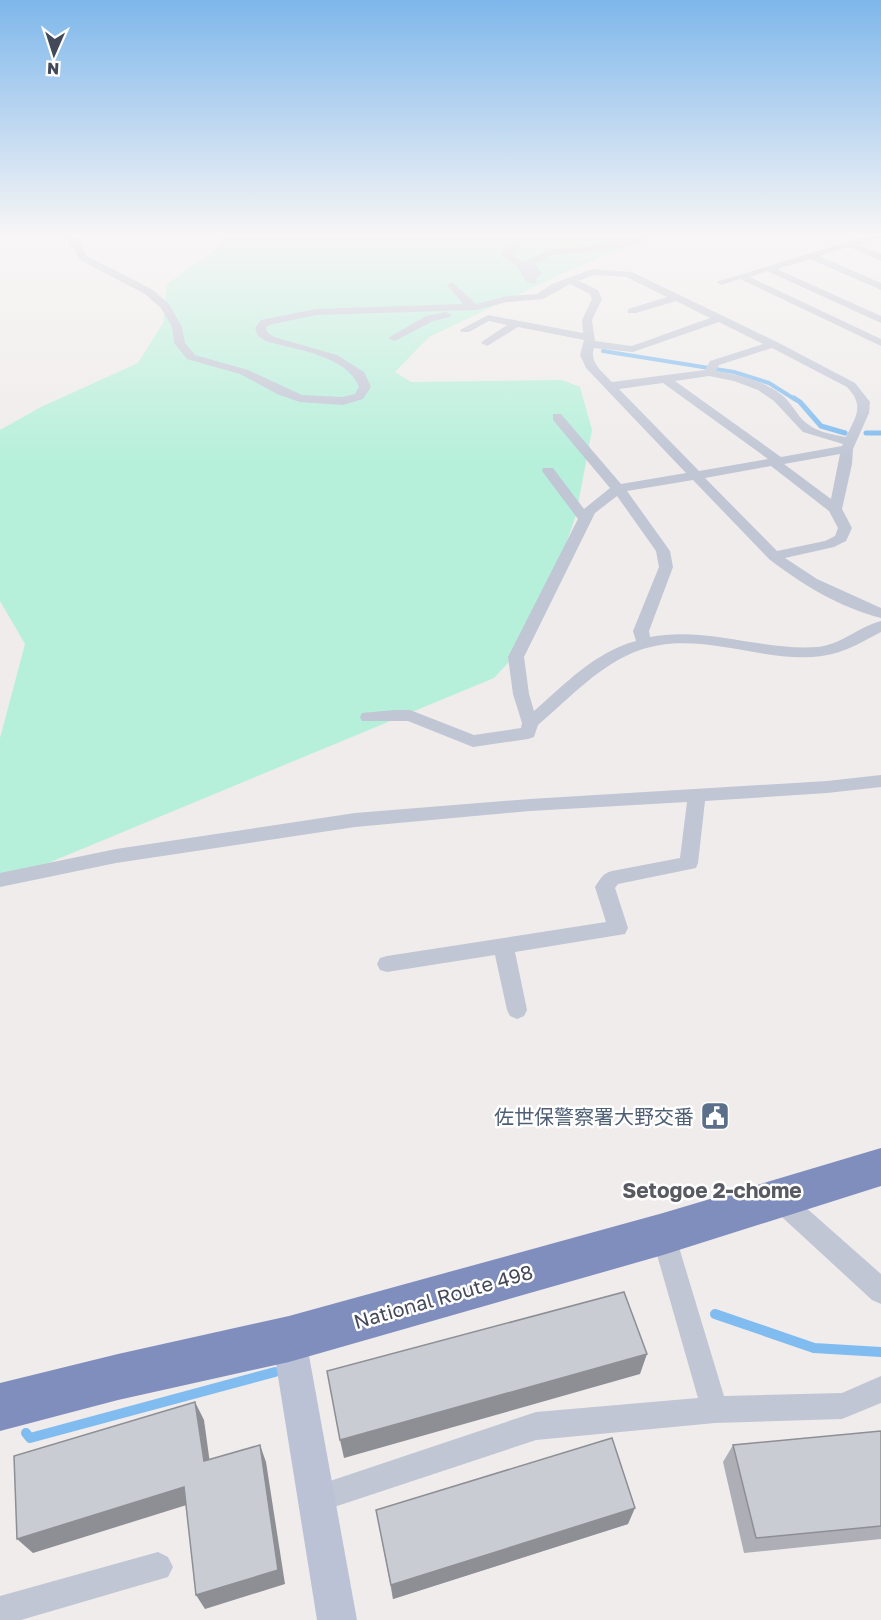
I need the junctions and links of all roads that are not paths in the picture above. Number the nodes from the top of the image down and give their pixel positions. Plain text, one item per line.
1 (166, 309) edge
2 (472, 309) junction
3 (592, 309) edge
4 (640, 309) edge
5 (698, 309) edge
6 (808, 309) edge
7 (856, 309) edge
8 (632, 311) dead end
9 (396, 314) dead end
10 (532, 315) dead end
11 (719, 318) junction
12 (881, 320) edge
13 (519, 324) junction
14 (465, 330) dead end
15 (393, 338) dead end
16 (589, 341) junction
17 (487, 343) dead end
18 (773, 344) junction
19 (881, 344) edge
20 (710, 370) junction
21 (665, 379) junction
22 (612, 386) junction
23 (557, 417) dead end
24 (849, 445) junction
25 (776, 462) junction
26 (548, 471) dead end
27 (697, 475) junction
28 (618, 489) junction
29 (835, 509) junction
30 (585, 519) junction
31 (774, 556) junction
32 (881, 613) edge
33 (881, 626) edge
34 (644, 644) junction
35 (368, 717) dead end
36 (530, 723) junction
37 (881, 781) edge
38 (697, 794) junction
39 (0, 880) edge
40 (503, 945) junction
41 (387, 964) dead end
42 (517, 1010) dead end
43 (881, 1167) edge
44 (778, 1198) junction
45 (663, 1234) junction
46 (881, 1291) edge
47 (289, 1339) junction
48 (881, 1389) edge
49 (0, 1407) edge
50 (714, 1410) junction
51 (316, 1499) junction
52 (158, 1567) dead end
53 (0, 1611) edge
54 (337, 1620) edge

1 - 2 street
2 - 9 street
2 - 15 street
3 - 16 street
4 - 8 street
5 - 11 street
6 - 19 street
7 - 12 street
10 - 13 street
11 - 16 street
11 - 18 street
13 - 14 street
13 - 16 street
13 - 17 street
16 - 22 street
18 - 20 street
18 - 24 street
20 - 21 street
20 - 24 street
21 - 22 street
21 - 25 street
22 - 27 street
23 - 28 street
24 - 25 street
24 - 29 street
25 - 27 street
25 - 29 street
26 - 30 street
27 - 28 street
27 - 31 street
28 - 30 street
28 - 34 street
29 - 31 street
30 - 36 street
31 - 32 street
33 - 34 street
34 - 36 street
35 - 36 street
37 - 38 street
38 - 39 street
38 - 40 street
40 - 41 street
40 - 42 street
43 - 44 highway, National Route 498
44 - 45 highway, National Route 498
44 - 46 street
45 - 47 highway, National Route 498
45 - 50 street
47 - 49 highway, National Route 498
47 - 51 street
48 - 50 street
50 - 51 street
51 - 54 street
52 - 53 street

